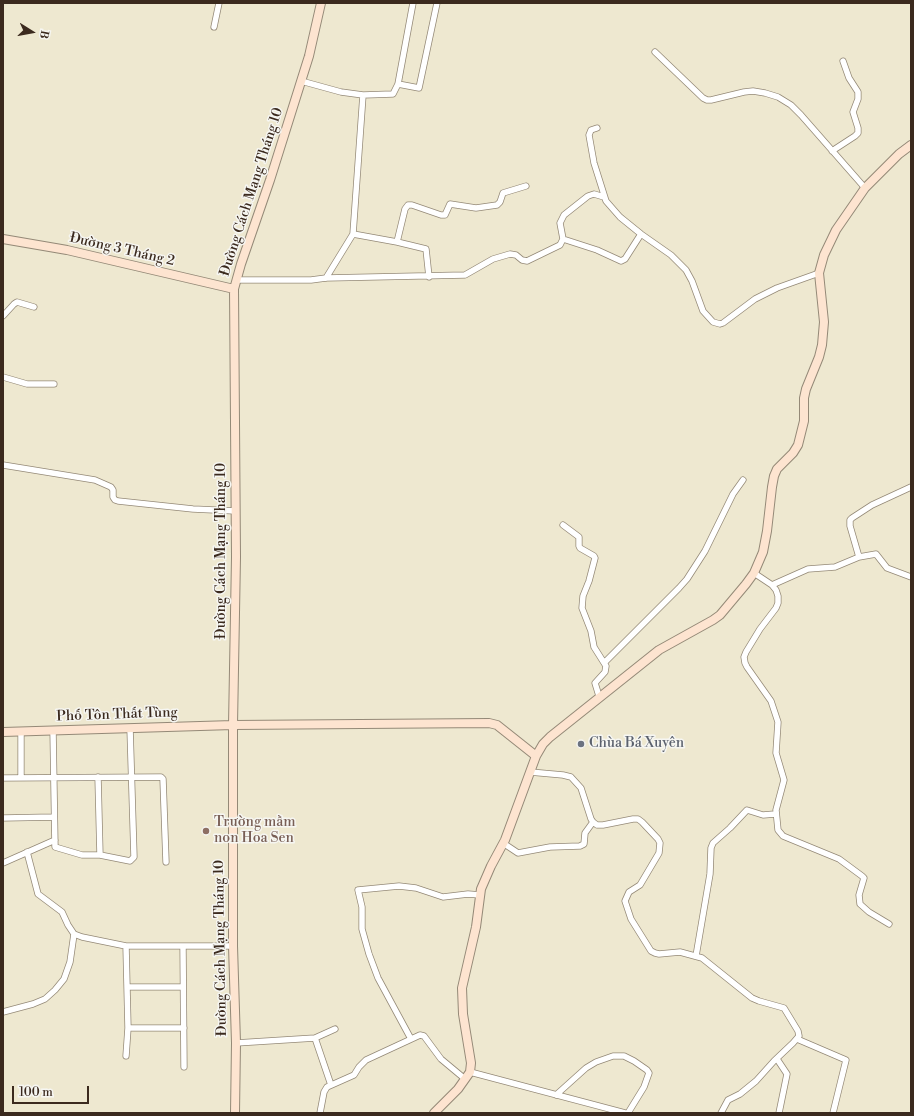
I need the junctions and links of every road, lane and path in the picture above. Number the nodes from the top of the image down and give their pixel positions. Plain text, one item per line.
1 (220, 3) edge
2 (321, 3) edge
3 (413, 3) edge
4 (437, 3) edge
5 (214, 27) dead end
6 (655, 52) dead end
7 (843, 61) dead end
8 (301, 81) junction
9 (398, 84) junction
10 (363, 95) junction
11 (597, 128) dead end
12 (911, 145) edge
13 (832, 150) junction
14 (526, 186) dead end
15 (866, 188) junction
16 (604, 196) junction
17 (354, 234) junction
18 (641, 234) junction
19 (3, 239) edge
20 (563, 239) junction
21 (397, 242) junction
22 (819, 273) junction
23 (429, 277) junction
24 (326, 278) junction
25 (236, 280) junction
26 (234, 289) junction
27 (34, 307) dead end
28 (3, 316) edge
29 (3, 377) edge
30 (54, 384) dead end
31 (3, 465) edge
32 (743, 480) dead end
33 (911, 487) edge
34 (236, 511) junction
35 (563, 525) dead end
36 (858, 557) junction
37 (754, 573) junction
38 (911, 577) edge
39 (772, 585) junction
40 (604, 662) junction
41 (599, 696) junction
42 (232, 725) junction
43 (130, 728) junction
44 (53, 730) junction
45 (21, 731) junction
46 (3, 732) edge
47 (536, 756) junction
48 (530, 772) junction
49 (131, 776) junction
50 (54, 777) junction
51 (98, 777) junction
52 (3, 778) edge
53 (21, 778) junction
54 (775, 814) junction
55 (54, 817) junction
56 (3, 818) edge
57 (593, 822) junction
58 (55, 840) junction
59 (503, 843) junction
60 (27, 852) junction
61 (100, 855) junction
62 (166, 862) dead end
63 (3, 863) edge
64 (480, 895) junction
65 (889, 924) dead end
66 (74, 934) junction
67 (126, 946) junction
68 (183, 946) junction
69 (233, 946) junction
70 (696, 956) junction
71 (127, 987) junction
72 (183, 987) junction
73 (3, 1012) edge
74 (128, 1028) junction
75 (184, 1028) junction
76 (335, 1029) dead end
77 (315, 1038) junction
78 (797, 1038) junction
79 (411, 1039) junction
80 (236, 1043) junction
81 (126, 1056) dead end
82 (777, 1058) junction
83 (184, 1067) dead end
84 (470, 1072) junction
85 (465, 1079) junction
86 (331, 1084) junction
87 (556, 1095) junction
88 (235, 1113) edge
89 (320, 1113) edge
90 (434, 1113) edge
91 (625, 1113) edge
92 (628, 1113) edge
93 (721, 1113) edge
94 (779, 1113) edge
95 (833, 1113) edge

1 - 5 street
2 - 8 street, Đường Cách Mạng Tháng 10
3 - 9 street
4 - 9 street
6 - 13 street
7 - 13 street
8 - 10 street
8 - 25 street, Đường Cách Mạng Tháng 10
9 - 10 street
10 - 17 street
11 - 16 street
12 - 15 street
13 - 15 street
14 - 21 street
15 - 22 street
16 - 18 street
16 - 20 street
17 - 21 street
17 - 24 street
18 - 20 street
18 - 22 street
19 - 26 street, Đường 3 Tháng 2
20 - 23 street
21 - 23 street
22 - 37 street
23 - 24 street
24 - 25 street
25 - 26 street, Đường Cách Mạng Tháng 10
26 - 34 street, Đường Cách Mạng Tháng 10
27 - 28 street
29 - 30 street
31 - 34 street
32 - 40 street
33 - 36 street
34 - 42 street, Đường Cách Mạng Tháng 10
35 - 40 street
36 - 38 street
36 - 39 street
37 - 39 street
37 - 41 street
39 - 54 street
40 - 41 street
41 - 47 street
42 - 43 street, Phố Tôn Thất Tùng
42 - 47 street, Phố Tôn Thất Tùng
42 - 69 street, Đường Cách Mạng Tháng 10
43 - 44 street, Phố Tôn Thất Tùng
43 - 49 street
44 - 45 street, Phố Tôn Thất Tùng
44 - 50 street
45 - 46 street, Phố Tôn Thất Tùng
45 - 53 street
47 - 48 street
48 - 57 street
48 - 59 street
49 - 51 street
49 - 61 street
49 - 62 street
50 - 51 street
50 - 53 street
50 - 55 street
51 - 61 street
52 - 53 street
54 - 65 street
54 - 70 street
55 - 56 street
55 - 58 street
57 - 59 street
57 - 70 street
58 - 60 street
58 - 61 street
59 - 64 street
60 - 63 street
60 - 66 street
64 - 79 street
64 - 84 street
66 - 67 street
66 - 73 street
67 - 68 street
67 - 71 street
68 - 69 street
68 - 72 street
69 - 80 street, Đường Cách Mạng Tháng 10
70 - 78 street
71 - 72 street
71 - 74 street
72 - 75 street
74 - 75 street
74 - 81 street
75 - 83 street
76 - 77 street
77 - 80 street
77 - 86 street
78 - 82 street
78 - 95 street
79 - 85 street
79 - 86 street
80 - 88 street, Đường Cách Mạng Tháng 10
82 - 93 street
82 - 94 street
84 - 85 street
84 - 87 street
85 - 90 street
86 - 89 street
87 - 91 street
87 - 92 street

